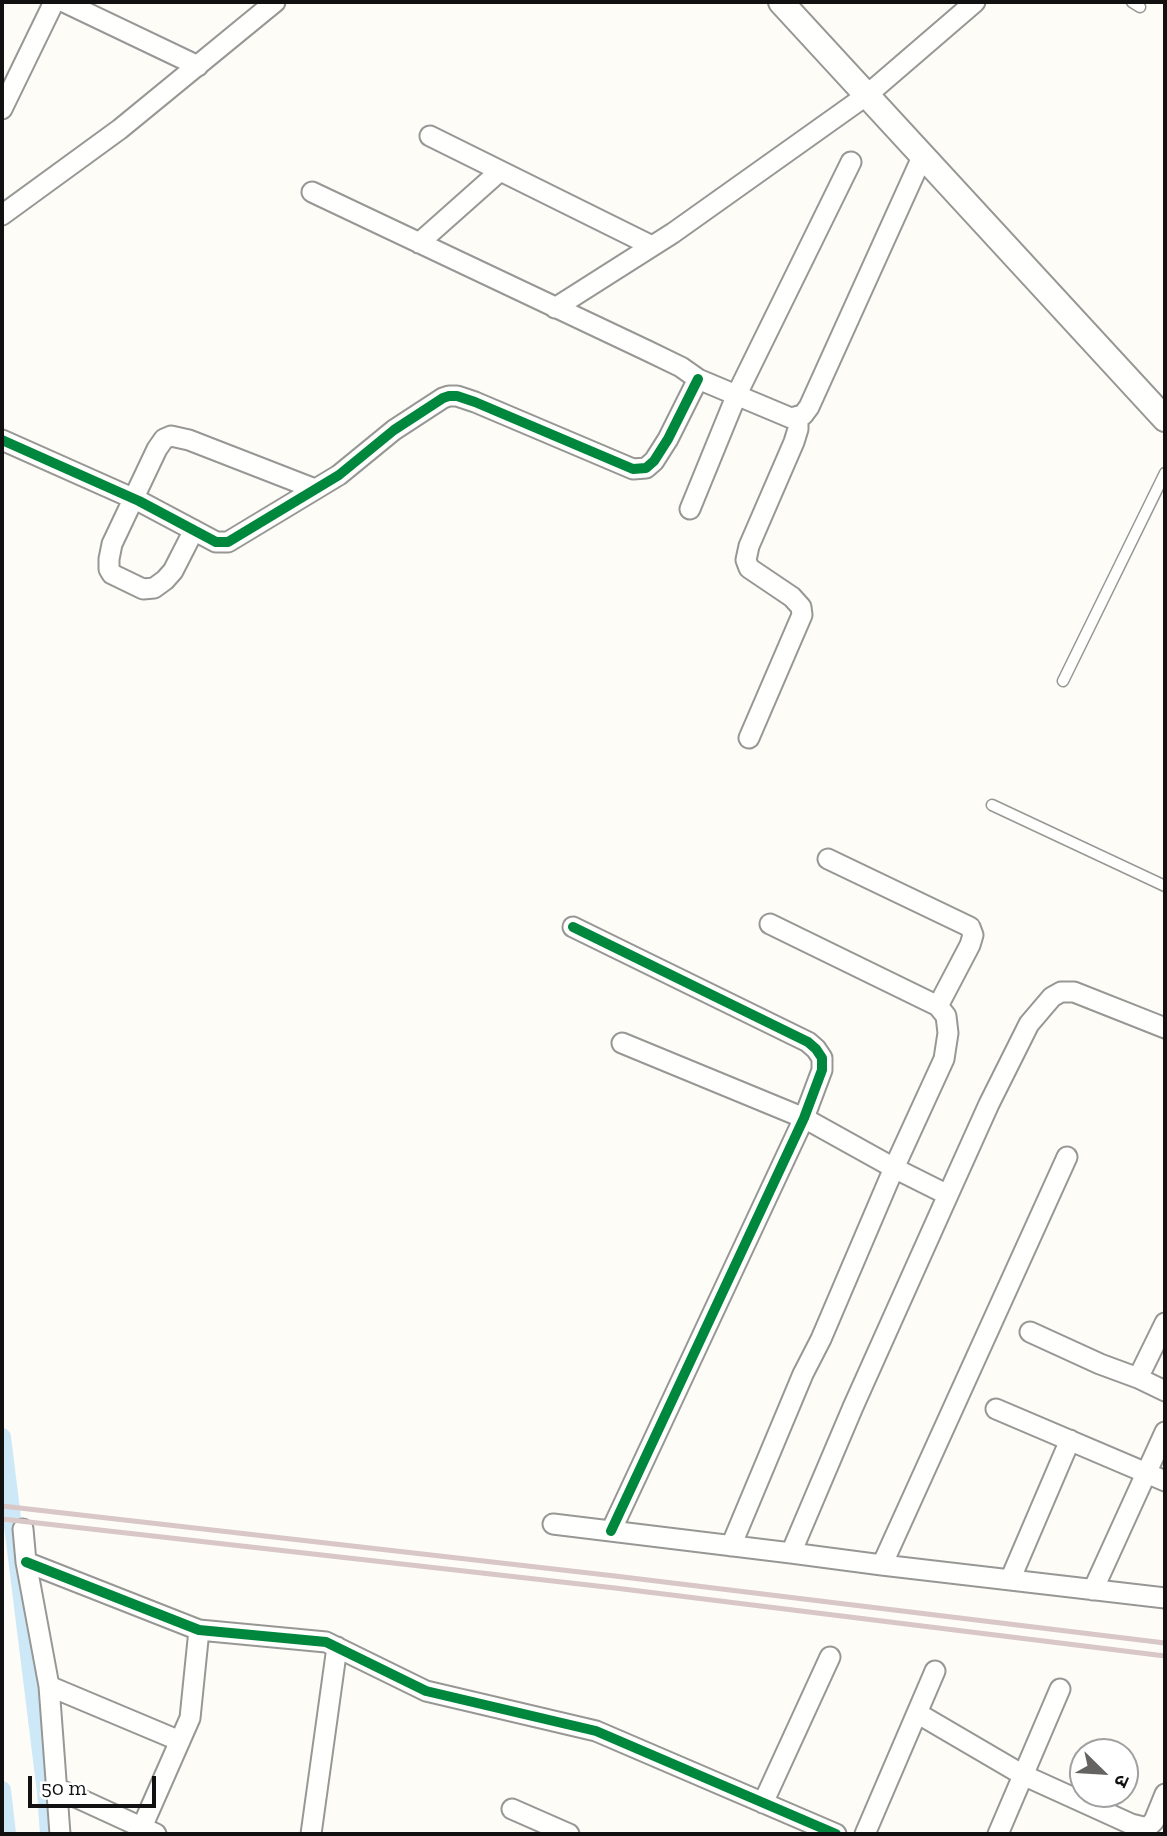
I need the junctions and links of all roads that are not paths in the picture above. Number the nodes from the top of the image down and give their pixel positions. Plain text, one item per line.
1 (54, 2) edge
2 (64, 2) edge
3 (275, 2) edge
4 (781, 2) edge
5 (975, 2) edge
6 (198, 66) junction
7 (867, 95) junction
8 (2, 109) edge
9 (430, 136) dead end
10 (923, 155) junction
11 (851, 162) dead end
12 (500, 170) junction
13 (312, 192) dead end
14 (2, 215) edge
15 (419, 243) junction
16 (652, 246) junction
17 (555, 308) junction
18 (698, 379) junction
19 (737, 394) junction
20 (798, 416) junction
21 (1165, 419) edge
22 (2, 440) edge
23 (1165, 473) edge
24 (315, 489) junction
25 (133, 499) junction
26 (690, 509) dead end
27 (194, 530) junction
28 (1063, 681) dead end
29 (749, 738) dead end
30 (992, 805) dead end
31 (828, 859) dead end
32 (1165, 886) edge
33 (770, 924) dead end
34 (573, 928) dead end
35 (938, 1006) junction
36 (1165, 1028) edge
37 (622, 1042) dead end
38 (804, 1118) junction
39 (1067, 1157) dead end
40 (894, 1168) junction
41 (947, 1195) junction
42 (1165, 1323) edge
43 (1030, 1332) dead end
44 (1138, 1378) junction
45 (1165, 1391) edge
46 (996, 1409) dead end
47 (1165, 1432) edge
48 (1070, 1440) junction
49 (1156, 1477) edge
50 (552, 1524) dead end
51 (23, 1529) dead end
52 (611, 1531) junction
53 (731, 1546) junction
54 (791, 1552) junction
55 (26, 1562) junction
56 (882, 1565) junction
57 (1010, 1580) junction
58 (1093, 1590) junction
59 (1165, 1598) edge
60 (199, 1630) junction
61 (337, 1647) junction
62 (830, 1657) dead end
63 (935, 1671) dead end
64 (49, 1686) junction
65 (1060, 1689) dead end
66 (917, 1713) junction
67 (180, 1741) junction
68 (1023, 1774) junction
69 (57, 1788) junction
70 (1165, 1794) edge
71 (764, 1803) junction
72 (512, 1809) dead end
73 (146, 1832) edge
74 (60, 1834) edge
75 (311, 1834) edge
76 (569, 1834) edge
77 (836, 1834) edge
78 (865, 1834) edge
79 (998, 1834) edge

1 - 8 street
2 - 6 street
3 - 6 street
4 - 7 street
5 - 7 street
6 - 14 street
7 - 10 street
7 - 16 street
9 - 12 street
10 - 20 street
10 - 21 street
11 - 19 street
12 - 15 street
12 - 16 street
13 - 15 street
15 - 17 street
16 - 17 street
17 - 18 street
18 - 19 street
18 - 24 street
19 - 20 street
19 - 26 street
20 - 29 street
22 - 25 street
23 - 28 lane
24 - 25 street
24 - 27 street
25 - 27 street
25 - 27 street
30 - 32 lane
31 - 35 street
33 - 35 street
34 - 38 street
35 - 40 street
36 - 41 street
37 - 38 street
38 - 40 street
38 - 52 street
39 - 56 street
40 - 41 street
40 - 53 street
41 - 54 street
42 - 44 street
43 - 44 street
44 - 45 street
46 - 48 street
47 - 49 street
48 - 49 street
48 - 57 street
49 - 58 street
50 - 52 street
51 - 55 street
52 - 53 street
53 - 54 street
54 - 56 street
55 - 60 street
55 - 64 street
56 - 57 street
57 - 58 street
58 - 59 street
60 - 61 street
60 - 67 street
61 - 71 street
61 - 75 street
62 - 71 street
63 - 66 street
64 - 67 street
64 - 69 street
65 - 68 street
66 - 68 street
66 - 78 street
67 - 73 street
68 - 70 street
68 - 79 street
69 - 73 street
69 - 74 street
71 - 77 street
72 - 76 street

